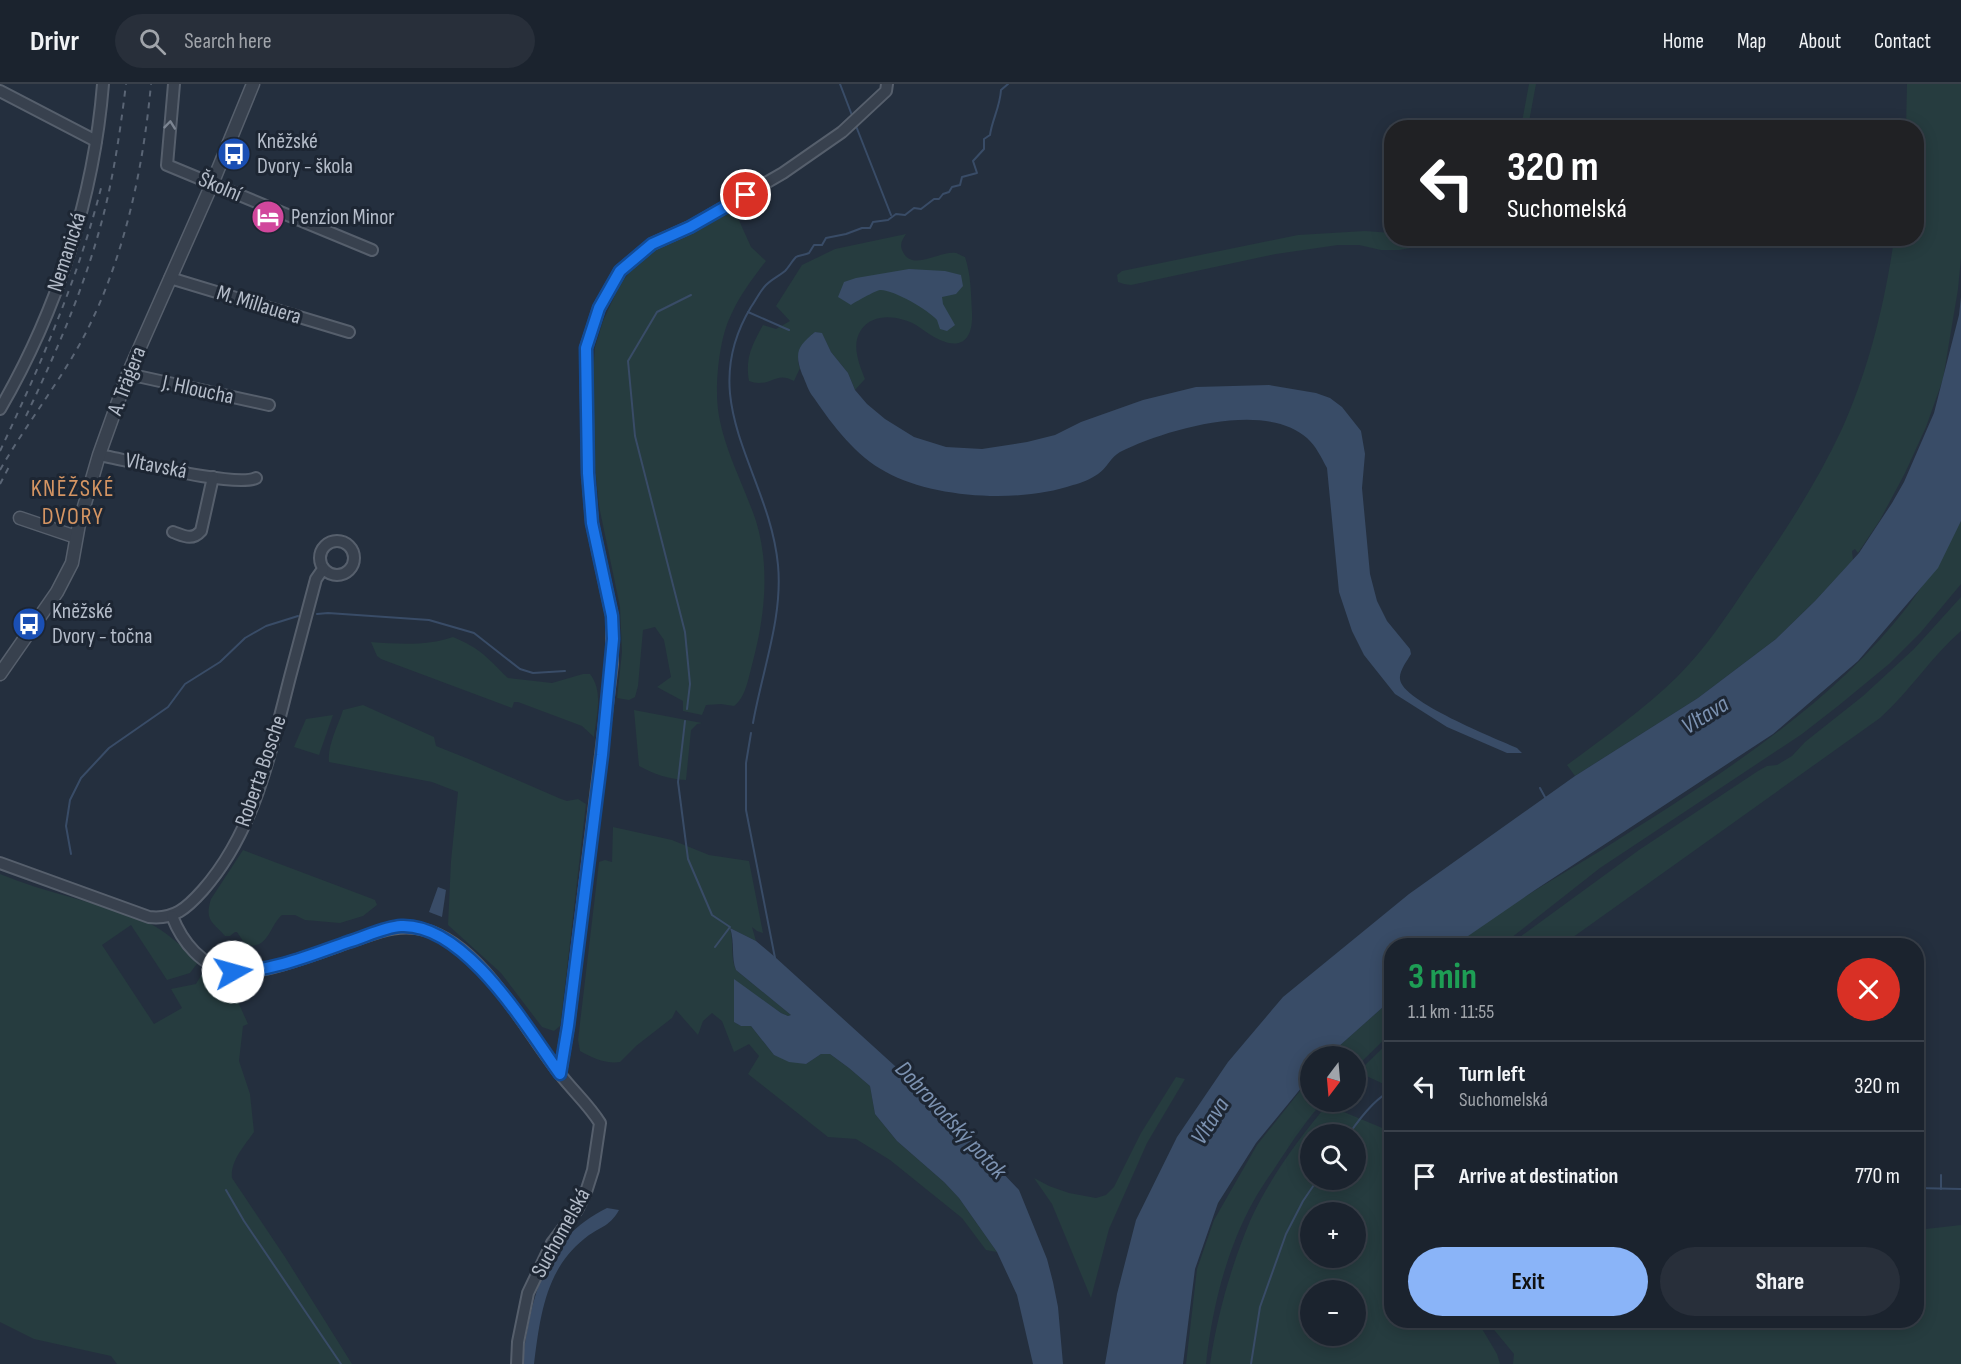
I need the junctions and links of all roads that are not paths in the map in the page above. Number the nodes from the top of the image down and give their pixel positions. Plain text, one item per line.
1 (103, 84) edge
2 (174, 84) edge
3 (253, 84) edge
4 (887, 84) edge
5 (0, 92) edge
6 (96, 141) junction
7 (212, 184) junction
8 (372, 250) dead end
9 (170, 278) junction
10 (349, 332) dead end
11 (128, 374) junction
12 (269, 405) dead end
13 (0, 409) edge
14 (99, 454) junction
15 (213, 477) junction
16 (256, 478) dead end
17 (20, 518) dead end
18 (173, 532) dead end
19 (76, 537) junction
20 (323, 569) dead end
21 (0, 674) edge
22 (0, 863) edge
23 (172, 916) junction
24 (560, 1074) junction
25 (517, 1364) edge

1 - 6 street, Nemanická
7 -> 2 street, Školní
3 - 7 street, A. Trägera
4 - 24 street
5 - 6 street
6 - 13 street, Nemanická
7 - 8 street, Školní
7 - 9 street, A. Trägera
9 - 10 street, M. Millauera
9 - 11 street, A. Trägera
11 - 12 street, J. Hloucha
11 - 14 street, A. Trägera
14 - 15 street, Vltavská
14 - 19 street, A. Trägera
15 - 16 street, Vltavská
15 - 18 street, Vltavská
17 - 19 street
19 - 21 street, A. Trägera
20 - 23 street, Roberta Bosche
22 - 23 street
23 - 24 street, Suchomelská
24 - 25 street, Suchomelská

